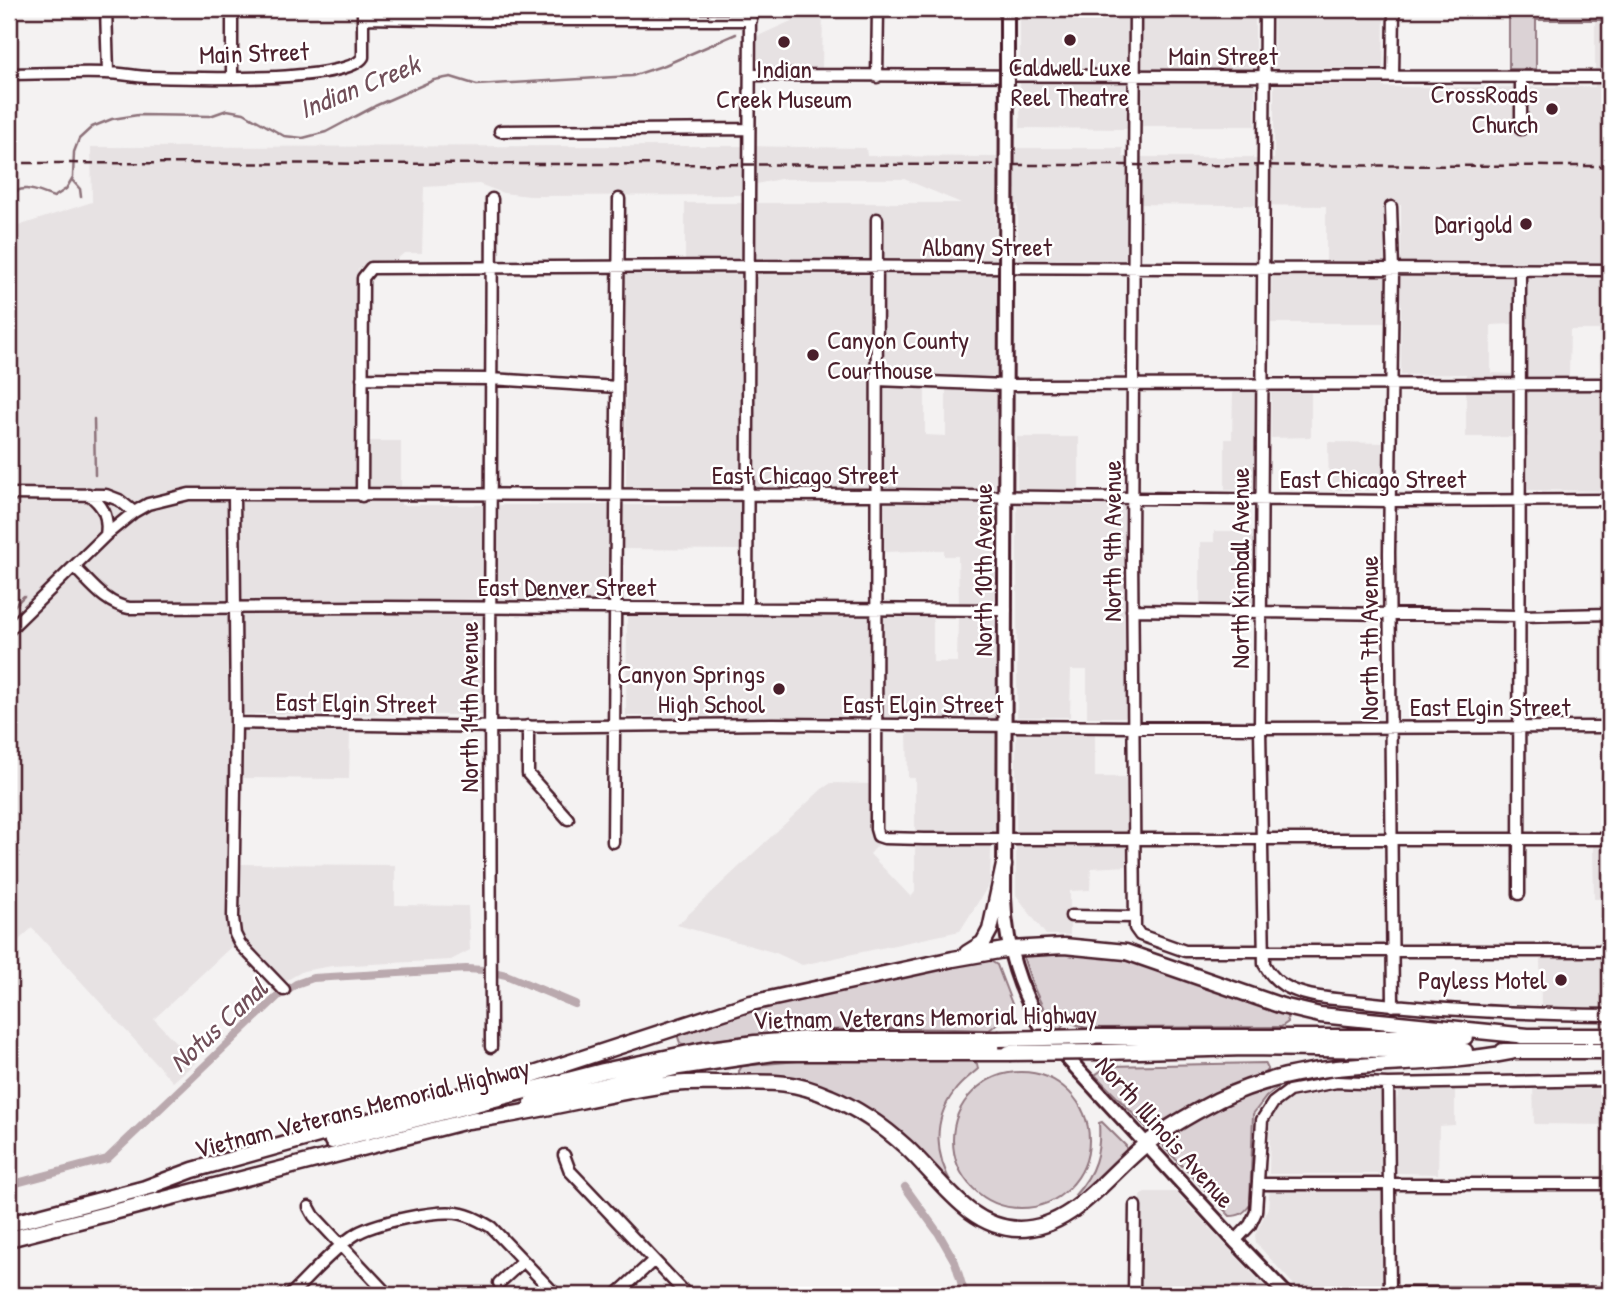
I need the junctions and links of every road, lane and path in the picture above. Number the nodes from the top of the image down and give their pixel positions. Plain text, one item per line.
1 (106, 9) edge
2 (232, 9) edge
3 (491, 9) edge
4 (878, 9) edge
5 (1007, 9) edge
6 (1135, 9) edge
7 (1265, 9) edge
8 (1394, 9) edge
9 (363, 13) edge
10 (750, 14) edge
11 (491, 20) junction
12 (108, 73) junction
13 (9, 74) edge
14 (751, 75) junction
15 (1393, 76) junction
16 (232, 77) junction
17 (877, 77) junction
18 (1135, 77) junction
19 (1521, 77) junction
20 (1610, 77) edge
21 (1265, 78) junction
22 (749, 129) junction
23 (1521, 129) dead end
24 (500, 131) dead end
25 (492, 199) dead end
26 (619, 199) dead end
27 (1391, 207) dead end
28 (877, 219) dead end
29 (749, 266) junction
30 (491, 267) junction
31 (618, 267) junction
32 (877, 267) junction
33 (1134, 268) junction
34 (1264, 270) junction
35 (1520, 270) junction
36 (1610, 270) edge
37 (1393, 271) junction
38 (362, 378) junction
39 (491, 379) junction
40 (877, 380) junction
41 (1262, 384) junction
42 (1391, 384) junction
43 (1520, 384) junction
44 (1610, 384) edge
45 (1006, 385) junction
46 (1133, 385) junction
47 (617, 387) junction
48 (9, 494) edge
49 (88, 494) junction
50 (234, 495) junction
51 (876, 495) junction
52 (362, 496) junction
53 (491, 496) junction
54 (617, 496) junction
55 (749, 496) junction
56 (1006, 496) junction
57 (1133, 499) junction
58 (1262, 499) junction
59 (1520, 500) junction
60 (1610, 500) edge
61 (1390, 501) junction
62 (134, 512) junction
63 (106, 535) junction
64 (74, 567) junction
65 (234, 607) junction
66 (490, 607) junction
67 (615, 608) junction
68 (747, 609) junction
69 (877, 610) junction
70 (1006, 610) junction
71 (1132, 610) junction
72 (1261, 612) junction
73 (1610, 614) edge
74 (1390, 615) junction
75 (1519, 616) junction
76 (9, 630) edge
77 (236, 723) junction
78 (615, 725) junction
79 (876, 725) junction
80 (491, 726) junction
81 (527, 726) junction
82 (1005, 726) junction
83 (1134, 727) junction
84 (1610, 727) edge
85 (1260, 728) junction
86 (1391, 728) junction
87 (1519, 728) junction
88 (568, 819) dead end
89 (1005, 839) junction
90 (1135, 839) junction
91 (1262, 839) junction
92 (1392, 839) junction
93 (1520, 839) junction
94 (1610, 839) edge
95 (613, 842) dead end
96 (1004, 865) junction
97 (1519, 894) dead end
98 (1070, 916) dead end
99 (1134, 917) junction
100 (1010, 949) junction
101 (1263, 951) junction
102 (1391, 951) junction
103 (1610, 951) edge
104 (953, 959) junction
105 (284, 990) dead end
106 (1393, 1006) junction
107 (1610, 1015) edge
108 (1528, 1036) junction
109 (1610, 1036) edge
110 (491, 1047) dead end
111 (1610, 1051) edge
112 (1511, 1052) junction
113 (1610, 1080) edge
114 (1388, 1084) junction
115 (468, 1121) junction
116 (1145, 1144) junction
117 (564, 1154) dead end
118 (1260, 1184) junction
119 (1389, 1184) junction
120 (1610, 1185) edge
121 (145, 1188) junction
122 (1135, 1206) dead end
123 (309, 1207) dead end
124 (9, 1224) edge
125 (9, 1239) edge
126 (1235, 1241) junction
127 (342, 1246) junction
128 (654, 1260) junction
129 (523, 1261) junction
130 (499, 1283) dead end
131 (1610, 1293) edge
132 (1390, 1294) edge
133 (290, 1295) edge
134 (388, 1295) edge
135 (556, 1295) edge
136 (616, 1295) edge
137 (687, 1295) edge
138 (1134, 1295) edge
139 (1286, 1295) edge

1 - 12 street
2 - 16 street
3 - 11 street
4 - 17 street
5 - 45 main road, North 10th Avenue, bridge
6 - 18 street, North 9th Avenue
7 - 21 street, North Kimball Avenue
8 - 15 street
9 - 11 street, Main Street
9 - 16 street, Main Street
10 - 11 street, Main Street
10 - 14 street
12 - 13 street, Main Street
12 - 16 street, Main Street
14 - 17 street, Main Street
14 - 22 street
15 - 19 street, Main Street
15 - 21 street, Main Street
17 - 18 street, Main Street
18 - 21 street, Main Street
18 - 33 street, North 9th Avenue
19 - 20 street, Main Street
19 - 23 street
21 - 34 street, North Kimball Avenue
22 - 24 street
22 - 29 street
25 - 30 street, North 14th Avenue
26 - 31 street
27 - 37 street, North 7th Avenue
28 - 32 street
29 - 31 street, Albany Street
29 - 32 street, Albany Street
29 - 55 street
30 - 31 street, Albany Street
30 - 38 street, Albany Street
30 - 39 street, North 14th Avenue
31 - 47 street
32 - 33 street, Albany Street
32 - 40 street
33 - 34 street, Albany Street
33 - 46 street, North 9th Avenue
34 - 37 street, Albany Street
34 - 41 street, North Kimball Avenue
35 - 36 street, Albany Street
35 - 37 street, Albany Street
35 - 43 street
37 - 42 street, North 7th Avenue
38 - 39 street
38 - 52 street
39 - 47 street
39 - 53 street, North 14th Avenue
40 - 45 street
40 - 51 street
41 - 42 street
41 - 46 street
41 - 58 street, North Kimball Avenue
42 - 43 street
42 - 61 street, North 7th Avenue
43 - 44 street
43 - 59 street
45 - 46 street
45 - 56 main road, North 10th Avenue
46 - 57 street, North 9th Avenue
47 - 54 street
48 - 49 street
49 - 62 street
49 - 63 street
50 - 52 street, East Chicago Street
50 - 62 street, East Chicago Street
50 - 65 street
51 - 55 street, East Chicago Street
51 - 56 street, East Chicago Street
51 - 69 street
52 - 53 street, East Chicago Street
53 - 54 street, East Chicago Street
53 - 66 street, North 14th Avenue
54 - 55 street, East Chicago Street
54 - 67 street
55 - 68 street
56 - 57 street, East Chicago Street
56 - 70 main road, North 10th Avenue
57 - 58 street, East Chicago Street
57 - 71 street, North 9th Avenue
58 - 61 street, East Chicago Street
58 - 72 street, North Kimball Avenue
59 - 60 street, East Chicago Street
59 - 61 street, East Chicago Street
59 - 75 street
61 - 74 street, North 7th Avenue
62 - 63 street, East Chicago Street
63 - 64 street, East Chicago Street
64 - 65 street, East Denver Street
64 - 76 street, East Chicago Street
65 - 66 street, East Denver Street
65 - 77 street
66 - 67 street, East Denver Street
66 - 80 street, North 14th Avenue
67 - 68 street, East Denver Street
67 - 78 street
68 - 69 street, East Denver Street
69 - 70 street, East Denver Street
69 - 79 street
70 - 82 main road, North 10th Avenue
71 - 72 street
71 - 83 street, North 9th Avenue
72 - 74 street
72 - 85 street, North Kimball Avenue
73 - 75 street
74 - 75 street
74 - 86 street, North 7th Avenue
75 - 87 street
77 - 80 street, East Elgin Street
77 - 105 street
78 - 79 street, East Elgin Street
78 - 81 street, East Elgin Street
78 - 95 street
79 - 82 street, East Elgin Street
79 - 89 street
80 - 81 street, East Elgin Street
80 - 110 street, North 14th Avenue
81 - 88 street
82 - 83 street, East Elgin Street
82 - 89 main road, North 10th Avenue
83 - 85 street, East Elgin Street
83 - 90 street, North 9th Avenue
84 - 87 street, East Elgin Street
85 - 86 street, East Elgin Street
85 - 91 street, North Kimball Avenue
86 - 87 street, East Elgin Street
86 - 92 street, North 7th Avenue
87 - 93 street
89 - 90 street
89 - 96 main road, North 10th Avenue
90 - 91 street
90 - 99 street, North 9th Avenue
91 - 92 street
91 - 101 street, North Kimball Avenue
92 - 93 street
92 - 102 street, North 7th Avenue
93 - 94 street
93 - 97 street
96 - 100 main road, North 10th Avenue
96 - 104 highway
98 - 99 street
99 - 101 street
100 - 104 highway
100 - 108 highway
100 - 116 main road, North Illinois Avenue
101 - 102 street
101 - 106 street, North Kimball Avenue
102 - 103 street
102 - 106 street, North 7th Avenue
104 - 121 highway
106 - 107 street
108 - 109 highway
108 - 121 highway, Vietnam Veterans Memorial Highway, bridge
111 - 112 highway
112 - 115 highway, Vietnam Veterans Memorial Highway, bridge
112 - 116 highway
113 - 114 street
114 - 118 street
114 - 119 street
115 - 116 highway
115 - 125 highway, Vietnam Veterans Memorial Highway
116 - 126 main road, North Illinois Avenue
117 - 128 street
118 - 119 street
118 - 126 street
119 - 120 street
119 - 132 street
121 - 124 highway, Vietnam Veterans Memorial Highway
122 - 138 street
123 - 127 street
126 - 139 main road, North Illinois Avenue
127 - 129 street
127 - 133 street
127 - 134 street
128 - 136 street
128 - 137 street
129 - 130 street
129 - 135 street
131 - 132 street

